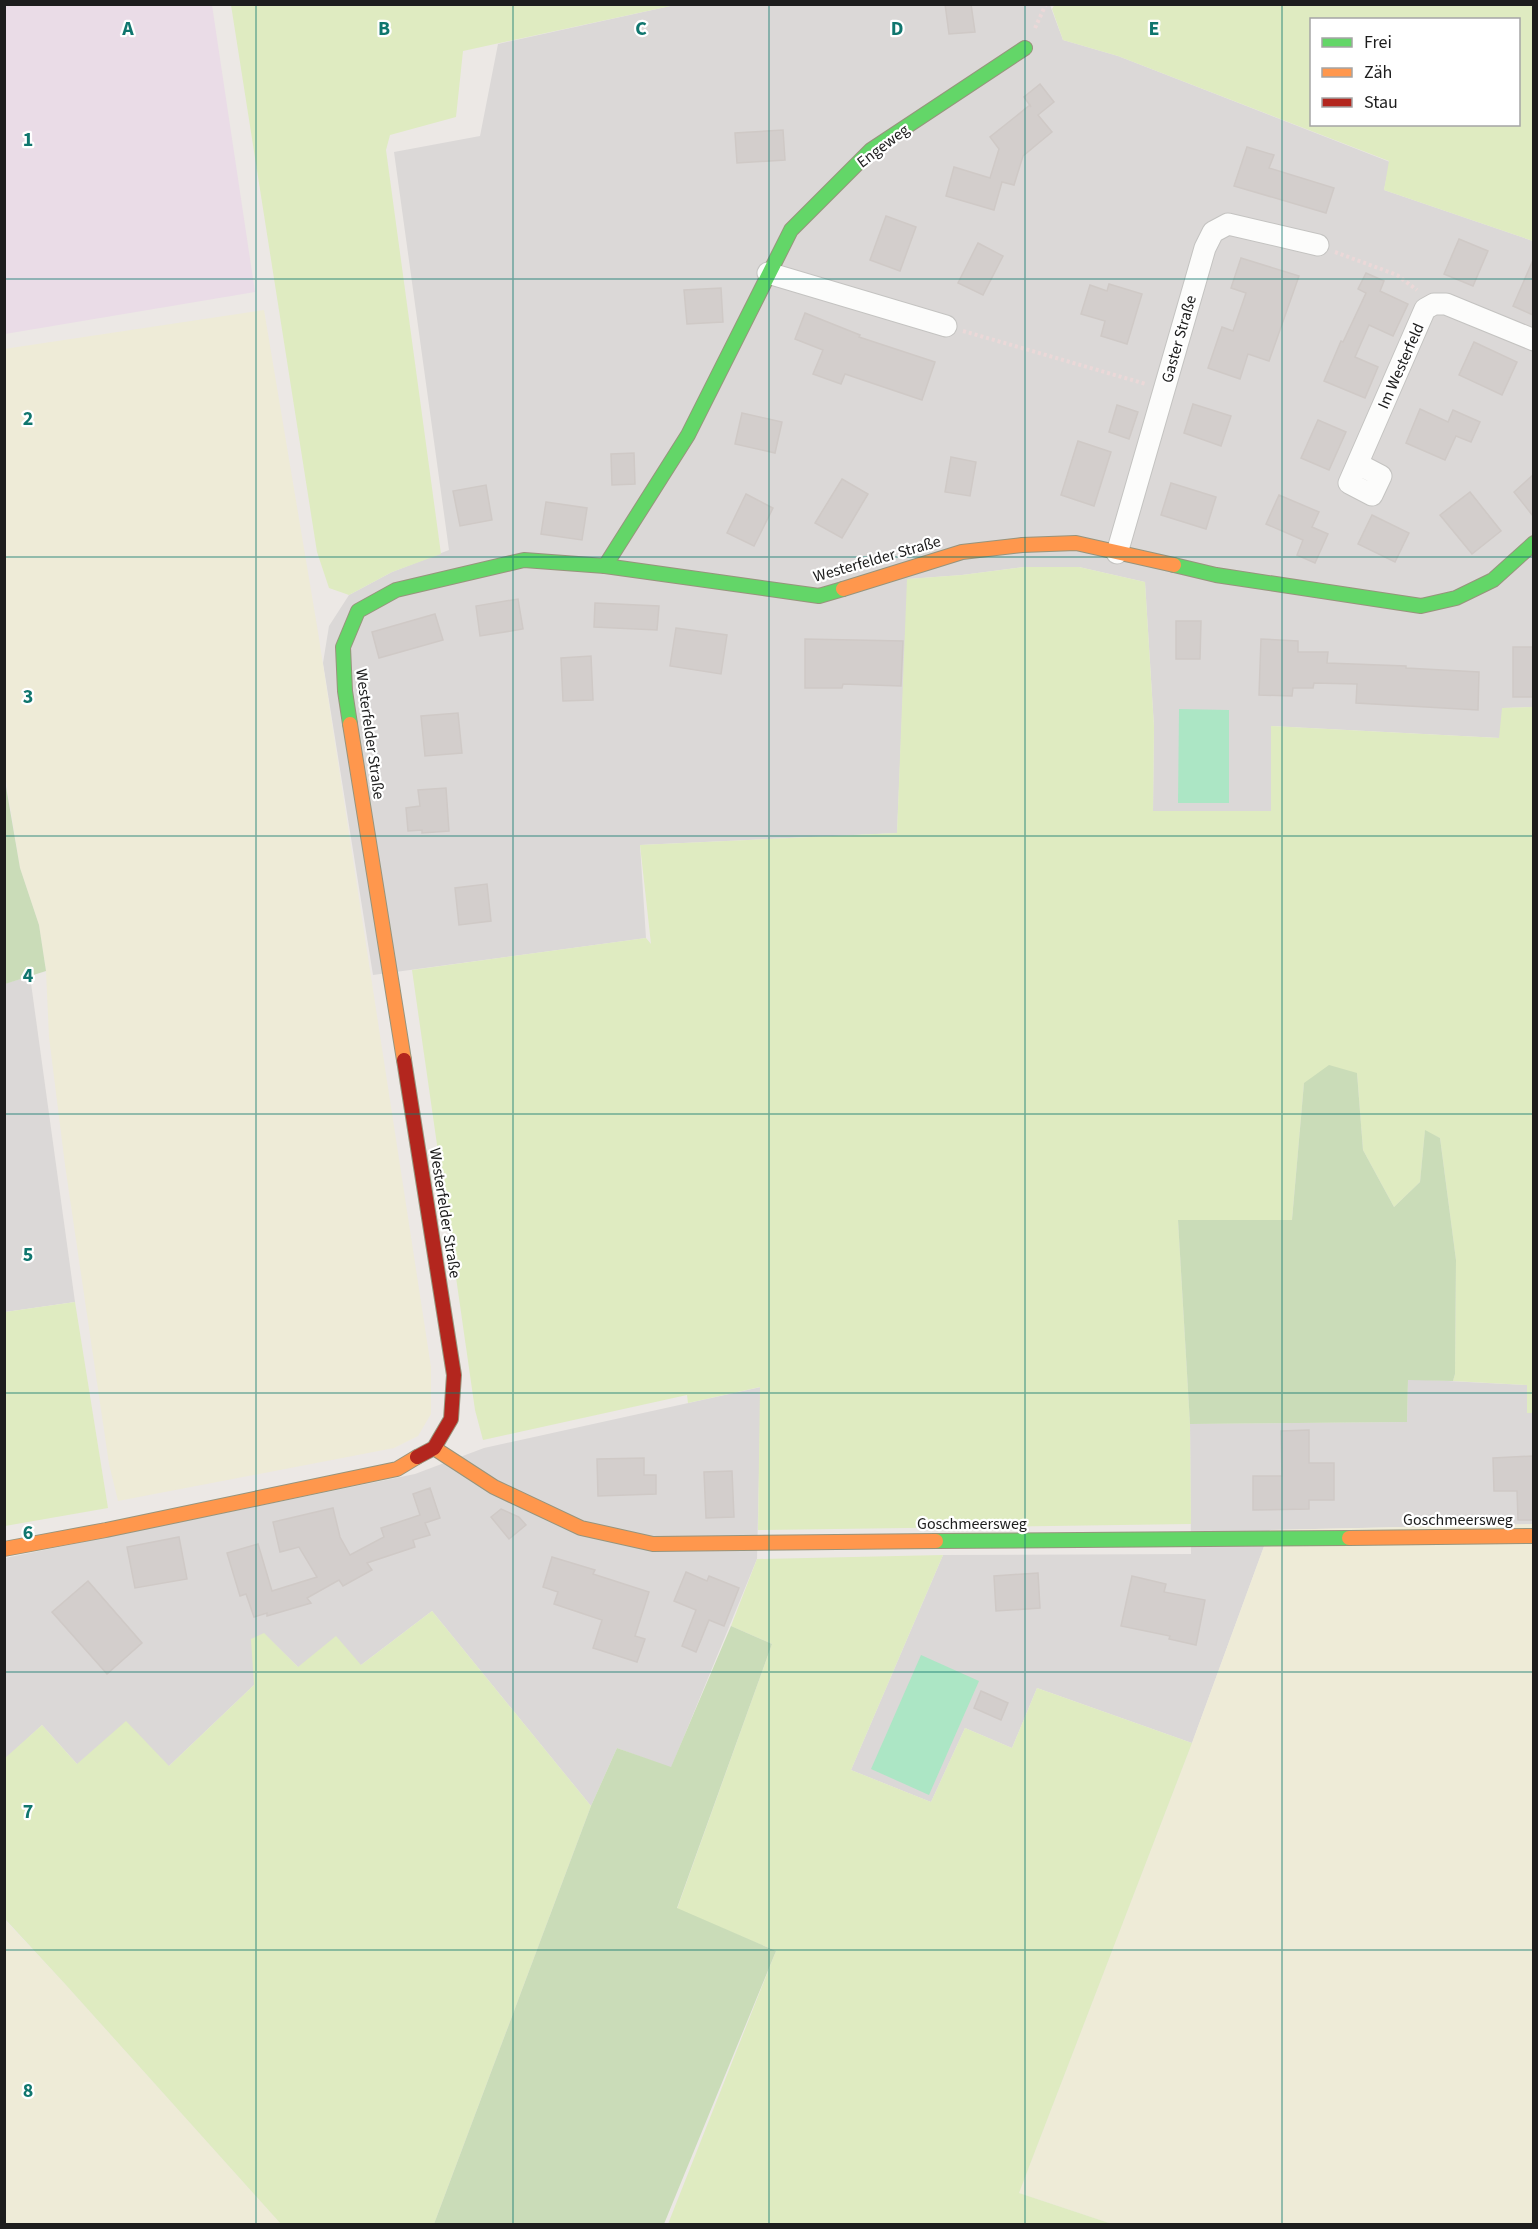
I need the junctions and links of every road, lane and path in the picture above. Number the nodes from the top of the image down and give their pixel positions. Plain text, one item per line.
1 (1025, 48) dead end
2 (1318, 245) joint
3 (768, 273) junction
4 (1434, 304) junction
5 (946, 326) joint
6 (1533, 340) edge
7 (1164, 389) junction
8 (1358, 464) dead end
9 (1533, 543) edge
10 (1117, 553) junction
11 (605, 567) junction
12 (434, 1448) junction
13 (1533, 1536) edge
14 (4, 1549) edge

1 - 3 street, Engeweg
2 - 4 path
2 - 7 street, Gaster Straße
3 - 5 street
3 - 11 street, Engeweg
4 - 6 street, Im Westerfeld
4 - 8 street, Im Westerfeld
5 - 7 path
7 - 10 street, Gaster Straße
9 - 10 street, Westerfelder Straße
10 - 11 street, Westerfelder Straße
11 - 12 street, Westerfelder Straße
12 - 13 street, Goschmeersweg
12 - 14 street

